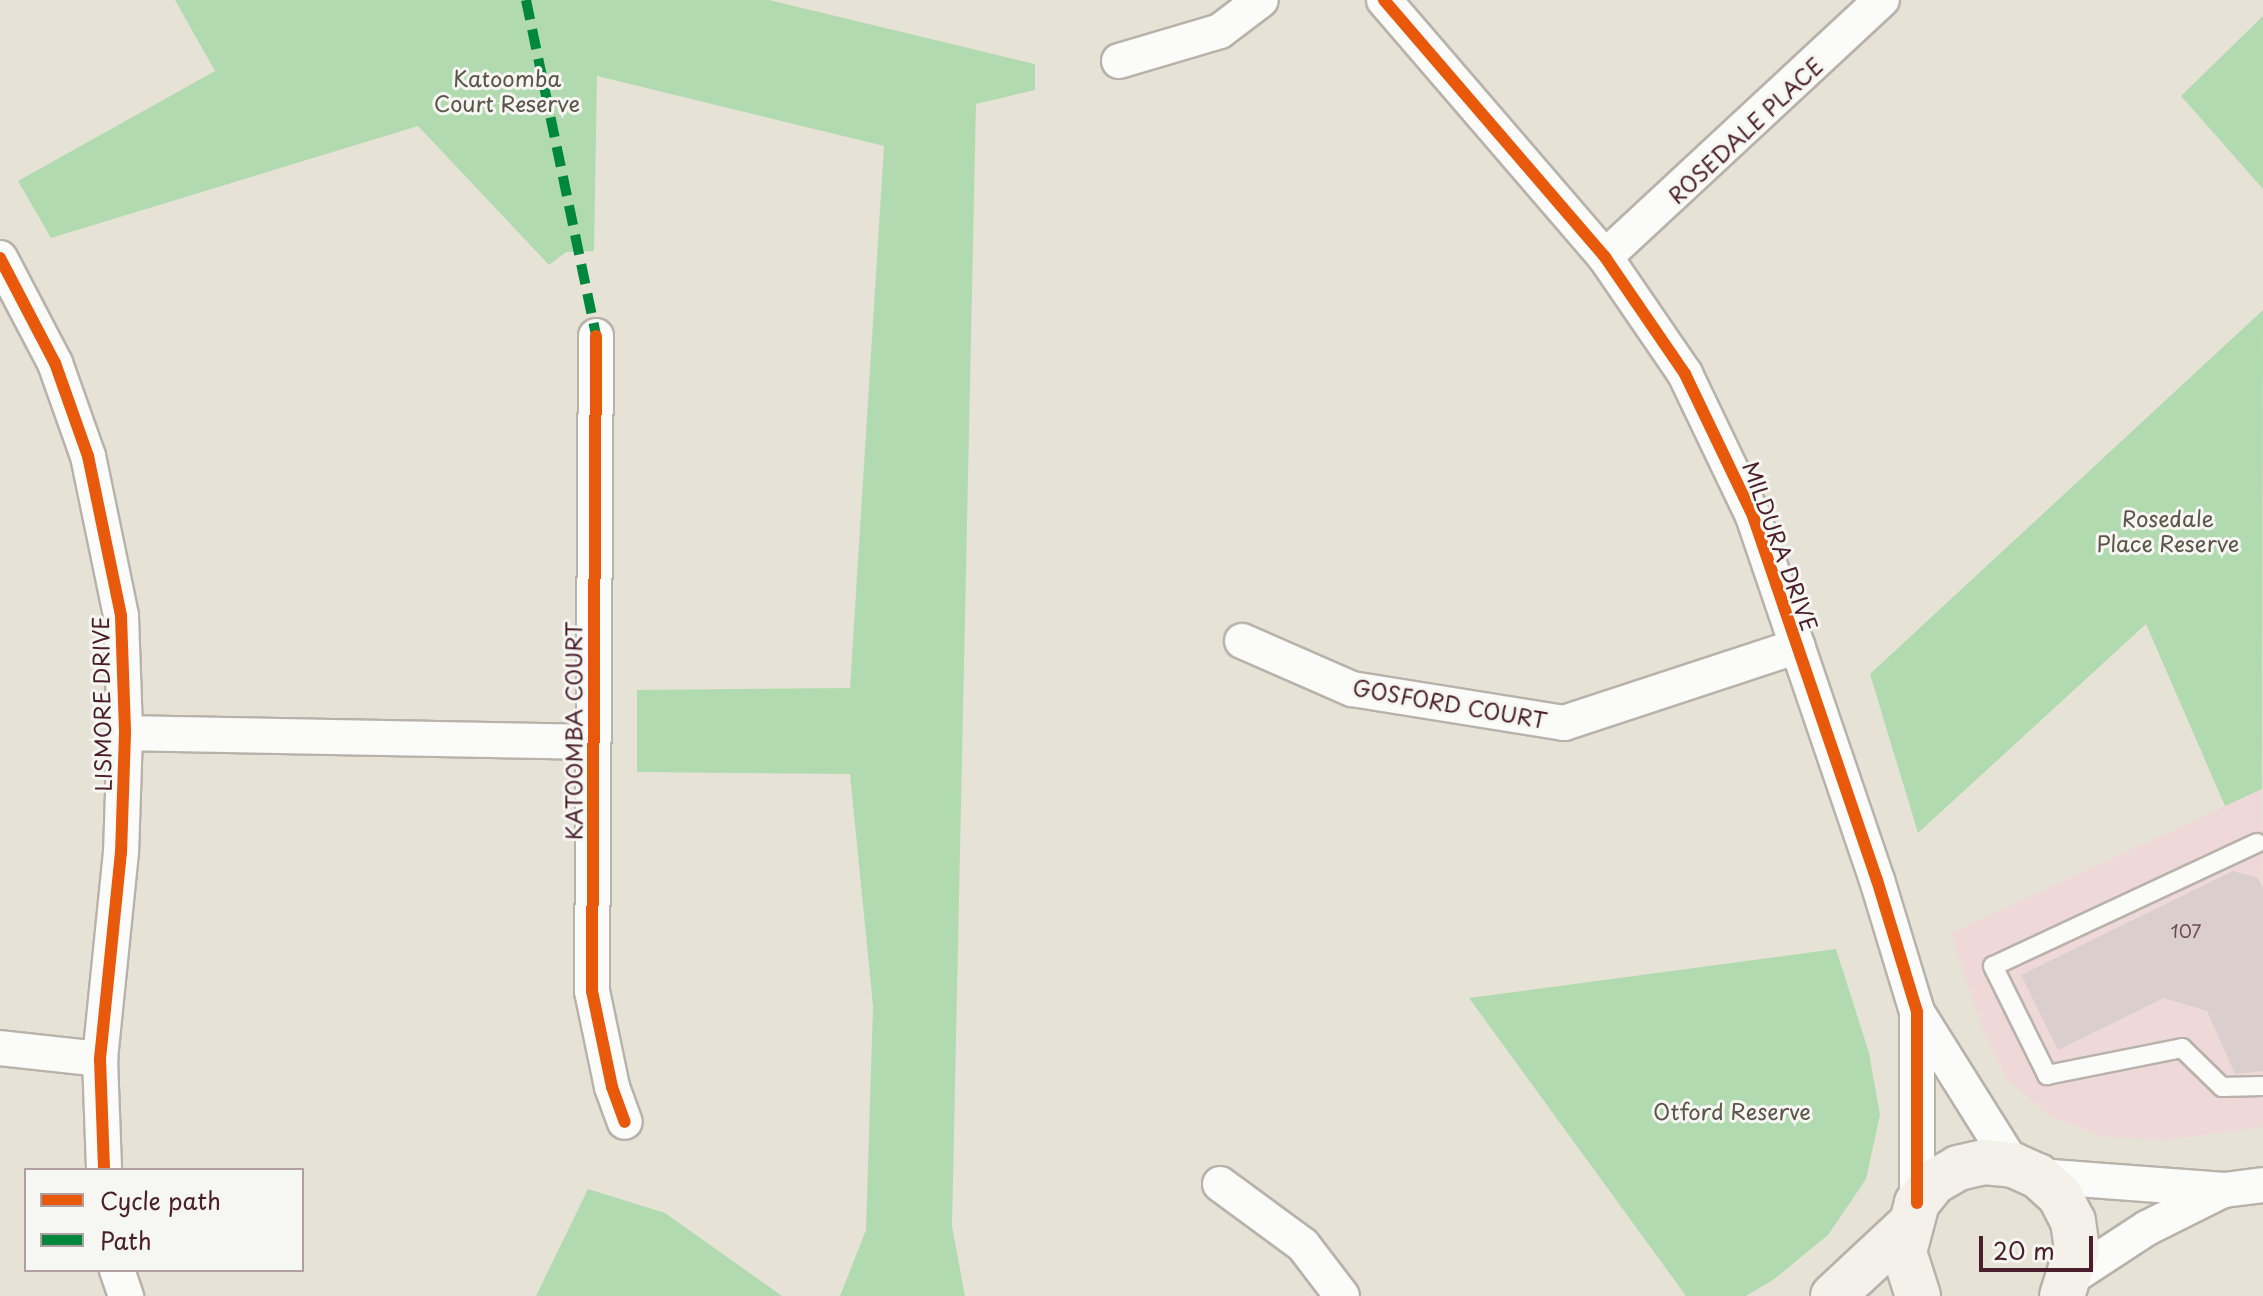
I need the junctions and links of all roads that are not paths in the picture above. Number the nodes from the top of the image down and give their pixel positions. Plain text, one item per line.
1 (1261, 0) edge
2 (1384, 0) edge
3 (1882, 0) edge
4 (1119, 61) dead end
5 (1605, 257) junction
6 (0, 258) edge
7 (596, 336) dead end
8 (1242, 641) dead end
9 (1798, 646) junction
10 (125, 733) junction
11 (592, 742) junction
12 (2257, 843) dead end
13 (1917, 1012) junction
14 (0, 1048) edge
15 (100, 1059) junction
16 (2263, 1086) edge
17 (625, 1122) dead end
18 (104, 1168) edge
19 (2026, 1170) junction
20 (1220, 1184) dead end
21 (2263, 1185) edge
22 (2224, 1190) junction
23 (1911, 1216) junction
24 (118, 1272) edge
25 (2067, 1286) edge
26 (126, 1296) edge
27 (1342, 1296) edge
28 (1833, 1296) edge
29 (1918, 1296) edge

1 - 4 street
2 - 5 street, MILDURA DRIVE
3 - 5 street, ROSEDALE PLACE
5 - 9 street, MILDURA DRIVE
6 - 10 street, LISMORE DRIVE
7 - 11 street, KATOOMBA COURT
8 - 9 street, GOSFORD COURT
9 - 13 street, MILDURA DRIVE
10 - 11 street, KATOOMBA COURT
10 - 15 street, LISMORE DRIVE
11 - 17 street, KATOOMBA COURT
12 - 16 lane
13 - 19 street, MILDURA DRIVE
13 - 23 street, MILDURA DRIVE
14 - 15 street
15 - 18 street, LISMORE DRIVE
19 - 22 street
19 - 23 street
19 - 25 street
20 - 27 street
21 - 22 street
22 - 25 street
23 - 28 street
23 - 29 street
24 - 26 street

